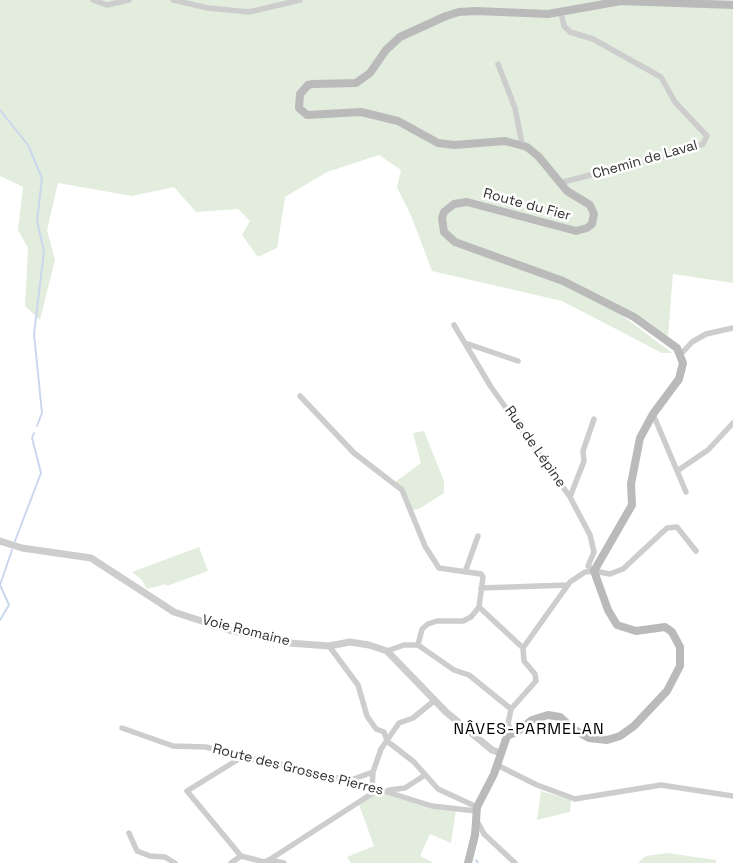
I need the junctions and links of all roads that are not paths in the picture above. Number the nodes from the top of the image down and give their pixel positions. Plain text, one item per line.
1 (93, 0) edge
2 (129, 0) edge
3 (173, 0) edge
4 (300, 0) edge
5 (686, 2) edge
6 (733, 5) edge
7 (561, 13) junction
8 (498, 64) dead end
9 (522, 144) junction
10 (559, 183) junction
11 (454, 325) dead end
12 (733, 328) edge
13 (465, 343) junction
14 (681, 354) junction
15 (518, 361) dead end
16 (300, 396) dead end
17 (653, 414) junction
18 (594, 419) dead end
19 (733, 423) edge
20 (677, 471) junction
21 (686, 492) dead end
22 (570, 497) junction
23 (478, 536) dead end
24 (0, 541) edge
25 (696, 551) dead end
26 (594, 571) junction
27 (465, 572) junction
28 (568, 585) junction
29 (481, 588) junction
30 (479, 607) junction
31 (418, 645) junction
32 (329, 646) junction
33 (523, 648) junction
34 (387, 651) junction
35 (434, 700) junction
36 (511, 709) junction
37 (122, 728) dead end
38 (513, 733) junction
39 (387, 741) junction
40 (500, 753) junction
41 (242, 757) junction
42 (497, 765) junction
43 (373, 772) junction
44 (425, 775) junction
45 (348, 780) junction
46 (372, 787) junction
47 (382, 790) junction
48 (733, 796) edge
49 (476, 812) junction
50 (129, 834) dead end
51 (241, 856) junction
52 (266, 862) edge
53 (175, 863) edge
54 (231, 863) edge
55 (284, 863) edge
56 (468, 863) edge
57 (515, 863) edge

1 - 2 street
3 - 4 street
5 - 6 main road
5 - 7 main road
7 - 9 main road
7 - 10 street, Chemin de Laval
8 - 9 street
9 - 10 main road, Route du Fier
10 - 14 main road, Route du Fier
11 - 13 street, Rue de Lépine
12 - 14 street
13 - 15 street
13 - 22 street, Rue de Lépine
14 - 17 main road
16 - 27 street
17 - 20 street
17 - 26 main road
18 - 22 street
19 - 20 street
20 - 21 street
22 - 26 street, Rue de Lépine
23 - 27 street
24 - 32 street, Voie Romaine
25 - 26 street
26 - 28 street
26 - 38 main road
27 - 29 street
28 - 29 street
28 - 33 street
29 - 30 street
30 - 31 street
30 - 33 street
31 - 34 street
31 - 36 street
32 - 34 street, Voie Romaine
32 - 39 street
33 - 36 street
34 - 35 street
35 - 39 street
35 - 40 street
36 - 38 street
37 - 41 street, Route des Grosses Pierres
38 - 40 main road
39 - 43 street
39 - 44 street
40 - 42 main road
41 - 45 street, Route des Grosses Pierres
41 - 51 street
42 - 48 street
42 - 49 main road
43 - 45 street
43 - 46 street
44 - 47 street
44 - 49 street
45 - 46 street, Route des Grosses Pierres
46 - 47 street, Route des Grosses Pierres
47 - 49 street, Route des Grosses Pierres
47 - 52 street
49 - 56 main road
49 - 57 street
50 - 53 street
51 - 52 street
51 - 54 street
52 - 55 street

